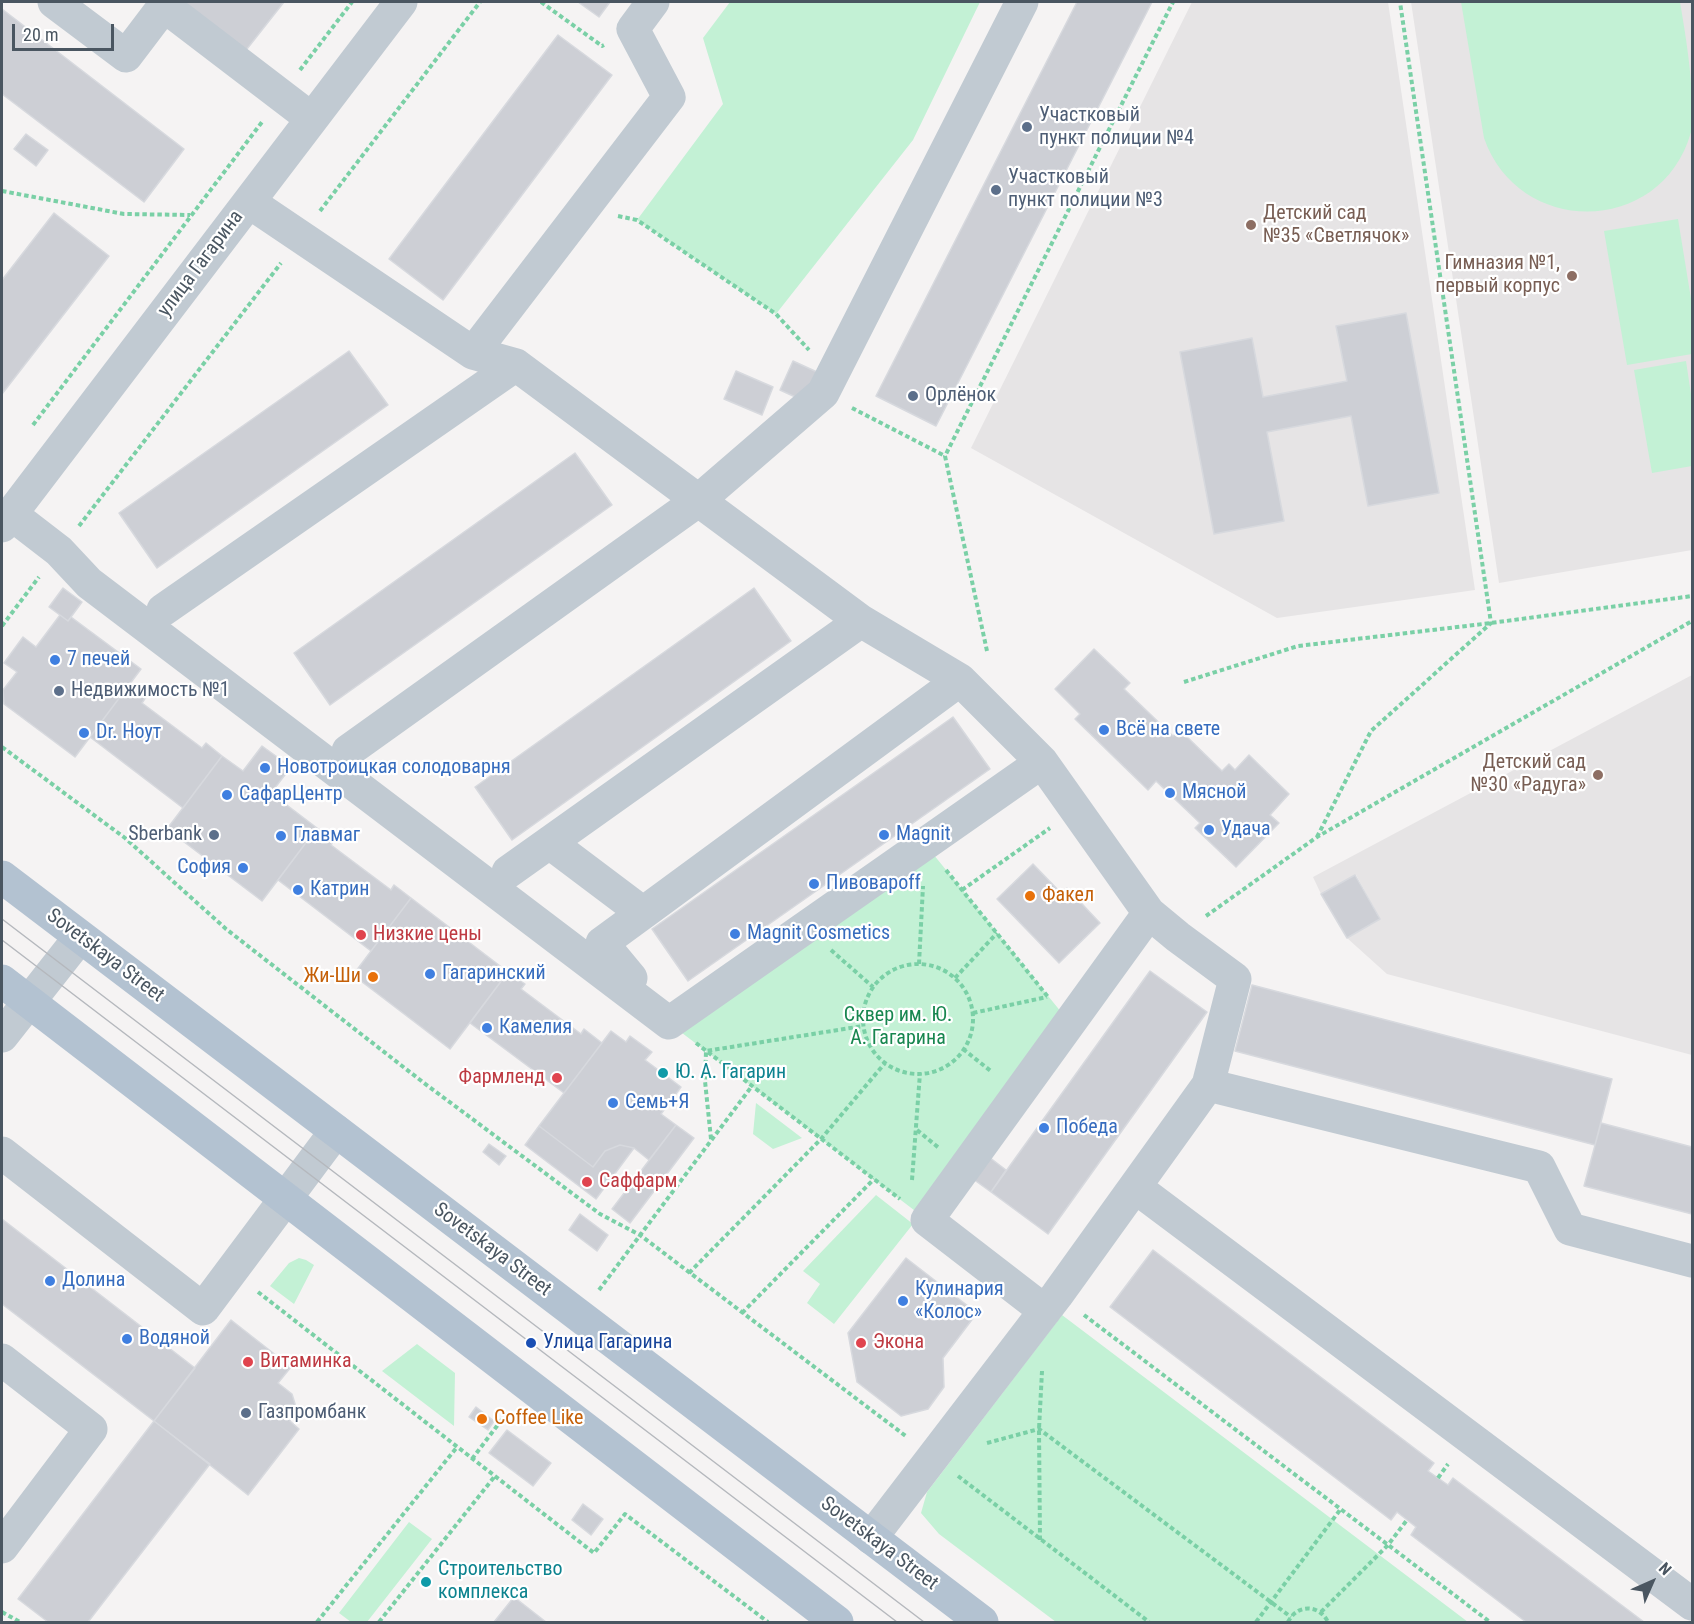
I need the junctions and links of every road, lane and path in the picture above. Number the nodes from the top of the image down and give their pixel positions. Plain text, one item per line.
1 (54, 2) edge
2 (352, 2) edge
3 (401, 2) edge
4 (480, 2) edge
5 (542, 2) edge
6 (653, 2) edge
7 (1022, 2) edge
8 (1173, 2) edge
9 (1400, 2) edge
10 (166, 4) edge
11 (633, 29) junction
12 (281, 96) junction
13 (312, 119) junction
14 (2, 191) edge
15 (249, 202) junction
16 (584, 209) junction
17 (191, 214) junction
18 (300, 237) junction
19 (473, 353) junction
20 (516, 365) junction
21 (828, 383) junction
22 (30, 429) dead end
23 (945, 456) junction
24 (699, 500) junction
25 (6, 520) edge
26 (59, 551) junction
27 (1692, 596) edge
28 (163, 610) dead end
29 (861, 621) junction
30 (1692, 621) edge
31 (1491, 623) junction
32 (2, 626) edge
33 (987, 651) dead end
34 (960, 680) junction
35 (1184, 682) dead end
36 (2, 747) edge
37 (348, 751) dead end
38 (1042, 762) junction
39 (1076, 810) junction
40 (1317, 837) junction
41 (550, 843) junction
42 (925, 844) junction
43 (508, 872) dead end
44 (2, 877) edge
45 (962, 890) junction
46 (643, 913) junction
47 (1149, 913) junction
48 (805, 928) junction
49 (997, 933) junction
50 (80, 937) junction
51 (1178, 937) junction
52 (919, 964) junction
53 (955, 978) junction
54 (2, 981) edge
55 (873, 987) junction
56 (1048, 996) junction
57 (28, 1002) junction
58 (972, 1013) junction
59 (669, 1023) junction
60 (1070, 1023) junction
61 (863, 1026) junction
62 (2, 1036) edge
63 (706, 1051) junction
64 (885, 1063) junction
65 (920, 1073) junction
66 (1208, 1085) junction
67 (752, 1086) junction
68 (336, 1131) junction
69 (821, 1139) junction
70 (711, 1140) junction
71 (2, 1153) edge
72 (874, 1179) junction
73 (1135, 1187) junction
74 (285, 1199) junction
75 (919, 1213) junction
76 (640, 1236) junction
77 (1692, 1260) edge
78 (231, 1272) junction
79 (689, 1273) junction
80 (598, 1290) dead end
81 (1051, 1303) junction
82 (742, 1312) junction
83 (2, 1360) edge
84 (1042, 1370) dead end
85 (503, 1418) dead end
86 (1039, 1429) junction
87 (457, 1447) junction
88 (934, 1458) junction
89 (472, 1459) junction
90 (495, 1476) junction
91 (1340, 1510) junction
92 (1407, 1520) dead end
93 (871, 1538) junction
94 (1040, 1540) junction
95 (1388, 1545) junction
96 (2, 1547) edge
97 (1271, 1602) junction
98 (1692, 1604) edge
99 (2, 1612) edge
100 (1321, 1612) junction
101 (1291, 1617) junction
102 (20, 1623) edge
103 (317, 1623) edge
104 (380, 1623) edge
105 (768, 1623) edge
106 (837, 1623) edge
107 (982, 1623) edge
108 (1149, 1623) edge
109 (1256, 1623) edge
110 (1288, 1623) edge
111 (1328, 1623) edge
112 (1490, 1623) edge

1 - 10 street
2 - 12 path
3 - 13 street, улица Гагарина
4 - 18 path
5 - 11 path
6 - 11 street
7 - 21 street
8 - 23 path
9 - 31 path
10 - 12 street
11 - 16 street
12 - 13 street
12 - 17 path
13 - 15 street, улица Гагарина
14 - 17 path
15 - 18 street
15 - 25 street, улица Гагарина
16 - 19 street
16 - 21 path
17 - 22 path
18 - 19 street
18 - 26 path
19 - 20 street
20 - 24 street
20 - 28 street
21 - 23 path
21 - 24 street
23 - 33 path
24 - 29 street
24 - 37 street
25 - 26 street
26 - 32 path
26 - 59 street
27 - 31 path
29 - 34 street
29 - 41 street
30 - 40 path
31 - 35 path
31 - 40 path
34 - 38 street
34 - 46 street
36 - 76 path
38 - 39 street
38 - 42 street
39 - 45 path
39 - 47 street
40 - 51 path
41 - 43 street
41 - 46 street
42 - 45 path
42 - 48 street
42 - 52 path
44 - 50 main road, Sovetskaya Street
45 - 49 path
46 - 59 street
47 - 51 street
47 - 60 street
48 - 55 path
48 - 59 street
49 - 53 path
49 - 56 path
50 - 57 street
50 - 68 main road, Sovetskaya Street
51 - 66 street
52 - 53 path
52 - 55 path
53 - 58 path
54 - 57 main road
55 - 61 path
56 - 58 path
56 - 60 path
57 - 62 street
57 - 74 main road
58 - 65 path
59 - 63 path
60 - 75 street
61 - 63 path
61 - 64 path
63 - 67 path
63 - 70 path
64 - 65 path
64 - 69 path
65 - 75 path
66 - 73 street
66 - 77 street
67 - 69 path
67 - 70 path
68 - 74 street
68 - 93 main road, Sovetskaya Street
69 - 72 path
69 - 79 path
70 - 76 path
71 - 78 street
72 - 75 path
72 - 82 path
73 - 81 street
73 - 98 street
74 - 78 street
74 - 106 main road
75 - 81 street
76 - 79 path
76 - 80 path
78 - 87 path
79 - 82 path
81 - 88 street
81 - 91 path
82 - 88 path
83 - 96 street
84 - 86 path
85 - 89 path
86 - 94 path
86 - 97 path
87 - 89 path
87 - 103 path
88 - 93 street
88 - 94 path
89 - 90 path
90 - 104 path
90 - 105 path
91 - 95 path
91 - 97 path
92 - 95 path
93 - 107 main road, Sovetskaya Street
94 - 108 path
95 - 100 path
95 - 112 path
97 - 101 path
97 - 109 path
99 - 102 path
100 - 101 path
100 - 111 path
101 - 110 path

